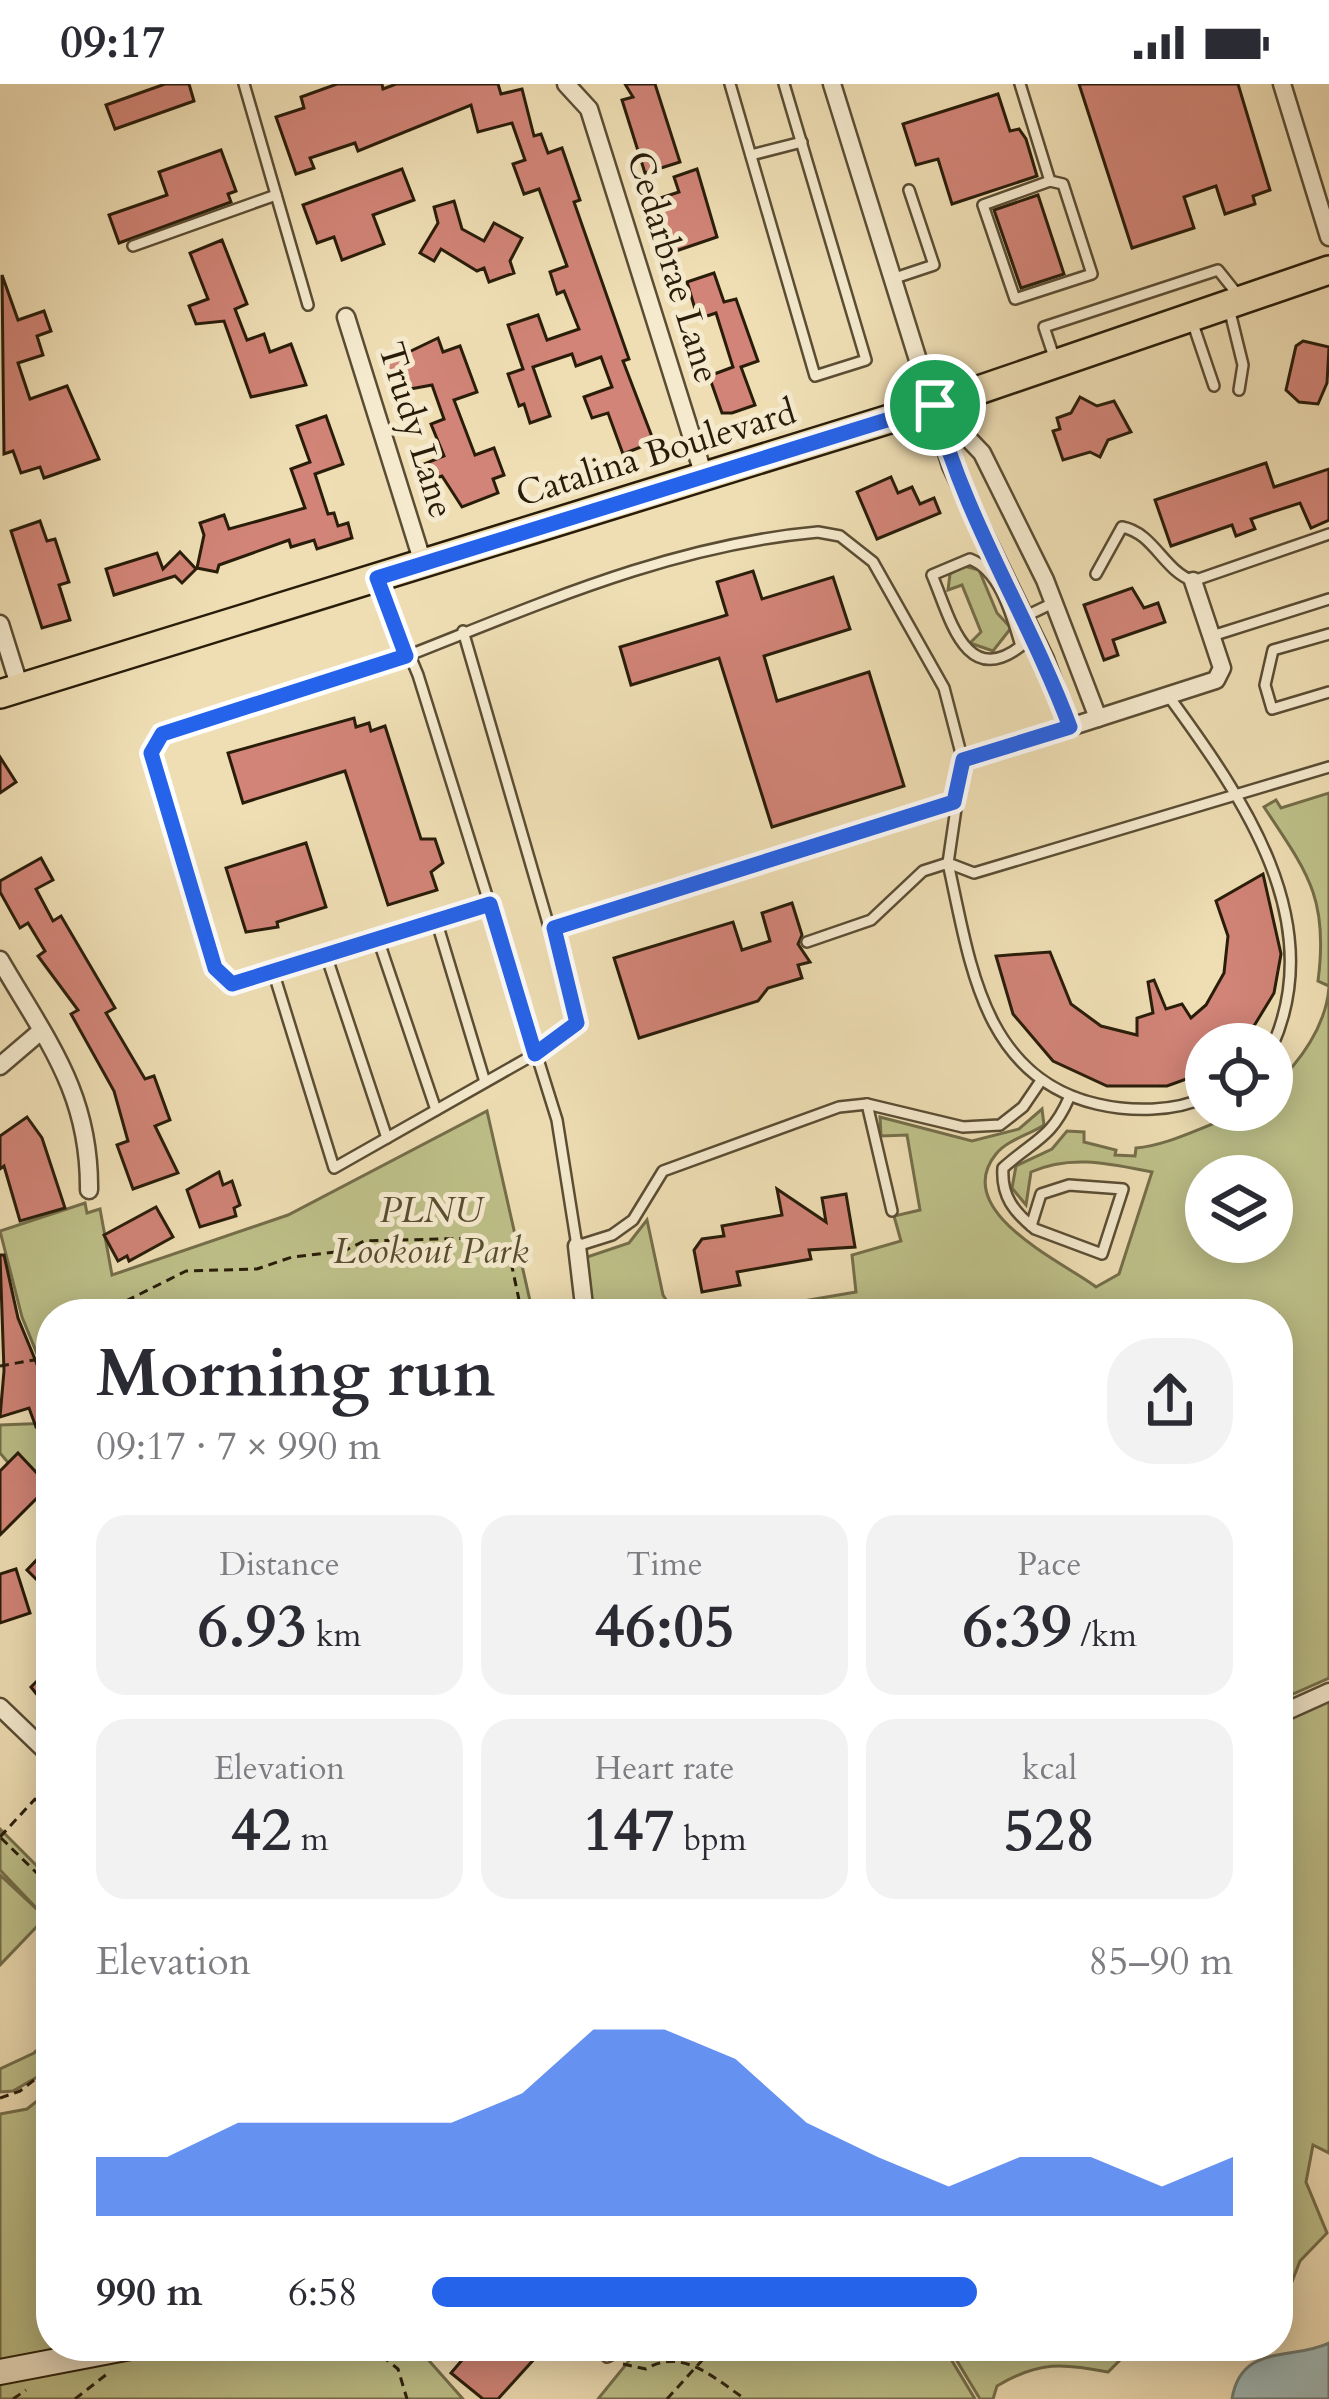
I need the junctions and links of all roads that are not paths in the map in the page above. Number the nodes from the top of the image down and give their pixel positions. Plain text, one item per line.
1 (244, 84) edge
2 (566, 84) edge
3 (730, 84) edge
4 (784, 84) edge
5 (832, 84) edge
6 (1020, 84) edge
7 (1282, 84) edge
8 (802, 142) junction
9 (751, 155) junction
10 (1050, 182) junction
11 (909, 190) dead end
12 (276, 196) junction
13 (1329, 237) edge
14 (133, 246) dead end
15 (1329, 270) edge
16 (895, 278) junction
17 (1234, 302) junction
18 (308, 305) dead end
19 (1190, 316) junction
20 (346, 317) dead end
21 (1055, 362) junction
22 (1214, 386) dead end
23 (1239, 390) dead end
24 (935, 405) junction
25 (704, 476) junction
26 (1329, 534) edge
27 (423, 563) junction
28 (1096, 574) dead end
29 (377, 578) junction
30 (1193, 581) junction
31 (1329, 599) edge
32 (1053, 603) junction
33 (1017, 618) junction
34 (0, 624) edge
35 (463, 631) junction
36 (1329, 634) edge
37 (1212, 636) junction
38 (406, 656) junction
39 (10, 691) edge
40 (1329, 692) edge
41 (1170, 698) junction
42 (1098, 718) junction
43 (1070, 727) junction
44 (963, 760) junction
45 (1329, 767) edge
46 (1240, 794) junction
47 (954, 802) junction
48 (948, 863) junction
49 (1287, 866) dead end
50 (490, 904) junction
51 (437, 923) junction
52 (554, 928) junction
53 (378, 939) junction
54 (807, 942) dead end
55 (326, 955) junction
56 (0, 960) edge
57 (273, 971) junction
58 (1303, 974) dead end
59 (1287, 1023) edge
60 (41, 1031) junction
61 (535, 1054) junction
62 (0, 1066) edge
63 (485, 1082) junction
64 (1040, 1082) junction
65 (1069, 1098) junction
66 (1185, 1102) edge
67 (867, 1104) junction
68 (436, 1110) junction
69 (387, 1138) junction
70 (89, 1190) dead end
71 (892, 1211) dead end
72 (1031, 1226) junction
73 (577, 1246) junction
74 (583, 1299) edge
75 (1329, 1692) edge
76 (0, 1707) edge
77 (1293, 1708) edge
78 (36, 1742) edge
79 (58, 2361) edge
80 (0, 2372) edge

1 - 12 lane
2 - 25 street, Cedarbrae Lane
3 - 9 lane
4 - 8 lane
5 - 16 street
6 - 10 lane
7 - 13 street
8 - 9 lane
8 - 9 lane
10 - 10 lane
11 - 16 lane
12 - 14 lane
12 - 18 lane
15 - 17 main road, Catalina Boulevard
16 - 24 street
17 - 19 main road, Catalina Boulevard
17 - 21 lane
17 - 23 lane
19 - 21 main road, Catalina Boulevard
19 - 22 lane
20 - 27 street, Trudy Lane
21 - 24 main road, Catalina Boulevard
24 - 25 main road, Catalina Boulevard
24 - 32 street
24 - 33 street
25 - 27 main road, Catalina Boulevard
26 - 30 lane
27 - 29 main road, Catalina Boulevard
28 - 30 lane
29 - 38 lane
29 - 39 main road, Catalina Boulevard
30 - 37 street
31 - 37 lane
32 - 33 lane
32 - 42 street
33 - 33 lane
33 - 43 street
34 - 39 street
35 - 38 lane
35 - 44 lane
35 - 52 lane
36 - 40 lane
37 - 41 street
38 - 50 lane
38 - 57 lane
41 - 42 street
41 - 46 lane
42 - 43 street
43 - 44 lane
44 - 47 lane
45 - 46 lane
46 - 48 lane
46 - 49 lane
47 - 48 lane
47 - 52 lane
48 - 54 lane
48 - 64 lane
50 - 51 lane
50 - 61 lane
51 - 53 lane
51 - 63 lane
52 - 61 lane
53 - 55 lane
53 - 68 lane
55 - 57 lane
55 - 69 lane
56 - 60 street
57 - 69 lane
58 - 59 lane
60 - 62 street
60 - 70 street
61 - 63 lane
61 - 73 lane
63 - 68 lane
64 - 65 lane
64 - 67 lane
65 - 66 lane
65 - 72 lane
67 - 71 lane
67 - 73 lane
68 - 69 lane
72 - 72 lane
73 - 74 street
75 - 77 street
76 - 78 street
79 - 80 street

